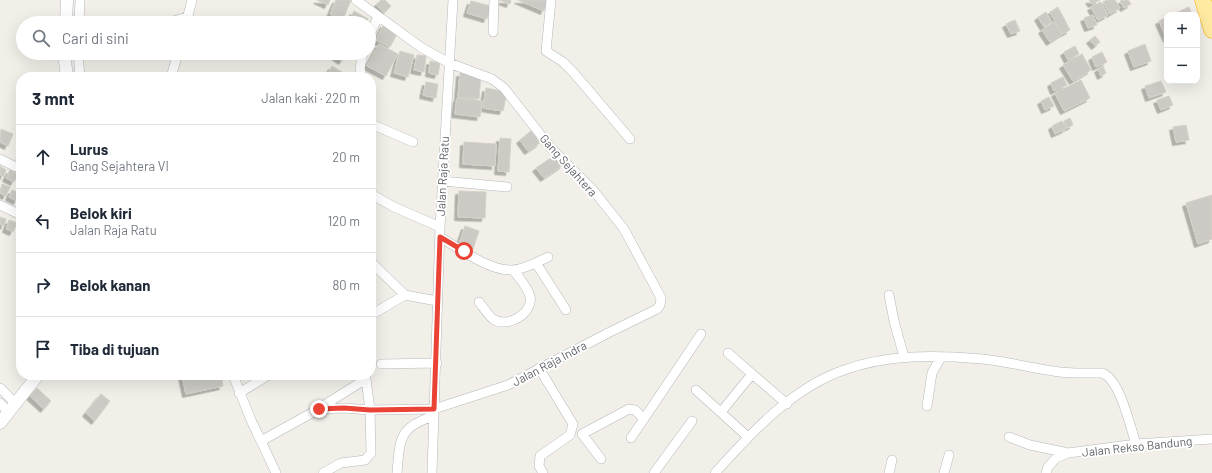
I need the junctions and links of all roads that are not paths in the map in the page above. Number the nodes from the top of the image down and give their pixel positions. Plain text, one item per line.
1 (68, 0) edge
2 (80, 0) edge
3 (192, 0) edge
4 (356, 0) edge
5 (453, 0) edge
6 (494, 0) edge
7 (551, 0) edge
8 (1203, 0) edge
9 (67, 16) edge
10 (79, 16) edge
11 (187, 16) edge
12 (378, 17) junction
13 (376, 21) edge
14 (1212, 30) edge
15 (493, 32) dead end
16 (65, 60) edge
17 (79, 60) edge
18 (176, 60) edge
19 (362, 60) edge
20 (449, 63) junction
21 (66, 72) edge
22 (80, 72) edge
23 (172, 72) edge
24 (361, 72) edge
25 (376, 126) edge
26 (630, 139) dead end
27 (414, 142) dead end
28 (0, 159) edge
29 (16, 166) dead end
30 (442, 181) junction
31 (507, 187) dead end
32 (376, 197) edge
33 (0, 205) edge
34 (16, 213) edge
35 (440, 227) junction
36 (440, 237) junction
37 (548, 257) dead end
38 (536, 263) junction
39 (376, 267) edge
40 (513, 270) junction
41 (405, 295) junction
42 (889, 295) dead end
43 (661, 298) joint
44 (437, 301) junction
45 (479, 302) dead end
46 (566, 310) dead end
47 (376, 312) edge
48 (702, 334) dead end
49 (728, 353) dead end
50 (904, 357) junction
51 (941, 357) junction
52 (437, 363) junction
53 (381, 364) dead end
54 (539, 368) junction
55 (752, 374) junction
56 (34, 380) edge
57 (235, 380) edge
58 (261, 380) edge
59 (364, 380) edge
60 (366, 380) edge
61 (0, 388) edge
62 (696, 390) dead end
63 (239, 393) junction
64 (0, 403) edge
65 (787, 404) junction
66 (927, 406) dead end
67 (12, 407) junction
68 (319, 409) junction
69 (370, 410) junction
70 (431, 412) junction
71 (721, 412) junction
72 (644, 419) junction
73 (692, 422) dead end
74 (0, 423) edge
75 (571, 432) junction
76 (582, 434) junction
77 (748, 437) junction
78 (1009, 437) dead end
79 (631, 438) dead end
80 (1212, 439) edge
81 (261, 441) junction
82 (1136, 444) junction
83 (1068, 453) junction
84 (949, 455) dead end
85 (601, 459) dead end
86 (892, 460) dead end
87 (276, 473) edge
88 (322, 473) edge
89 (397, 473) edge
90 (432, 473) edge
91 (543, 473) edge
92 (654, 473) edge
93 (715, 473) edge
94 (889, 473) edge
95 (944, 473) edge
96 (1046, 473) edge

1 - 9 street
2 - 10 street
3 - 11 street
4 - 12 street, Gang Sejahtera
5 - 20 street, Jalan Raja Ratu
6 - 15 street
7 - 26 street
8 - 14 highway
12 - 13 street
12 - 20 street, Gang Sejahtera
16 - 21 street
17 - 22 street
18 - 23 street
19 - 24 street
20 - 30 street, Jalan Raja Ratu
20 - 43 street, Gang Sejahtera
25 - 27 street
28 - 29 street
30 - 31 street
30 - 35 street, Jalan Raja Ratu
32 - 35 street
33 - 34 street
35 - 36 street, Jalan Raja Ratu
36 - 40 street
36 - 44 street, Jalan Raja Ratu
37 - 38 street
38 - 40 street
38 - 46 street
39 - 41 street
40 - 45 street
41 - 44 street
41 - 47 street
42 - 50 street
43 - 54 street, Jalan Raja Indra
44 - 52 street, Jalan Raja Ratu
48 - 72 street
49 - 55 street
50 - 51 street
50 - 65 street
51 - 66 street
51 - 82 street
52 - 53 street
52 - 70 street, Jalan Raja Ratu
54 - 70 street, Jalan Raja Indra
54 - 75 street
55 - 65 street
55 - 71 street
56 - 67 street
57 - 63 street
58 - 63 street
59 - 68 street
60 - 69 street
61 - 67 street
62 - 71 street
63 - 81 street
64 - 67 street
65 - 77 street
67 - 74 street
68 - 69 street
68 - 81 street
69 - 70 street
69 - 88 street
70 - 89 street
70 - 90 street, Jalan Raja Ratu
71 - 77 street
72 - 76 street
72 - 79 street
73 - 92 street
75 - 76 street
75 - 91 street
76 - 85 street
77 - 93 street
78 - 83 street
80 - 82 street, Jalan Rekso Bandung
81 - 87 street
82 - 83 street, Jalan Rekso Bandung
83 - 96 street, Jalan Rekso Bandung
84 - 95 street
86 - 94 street

